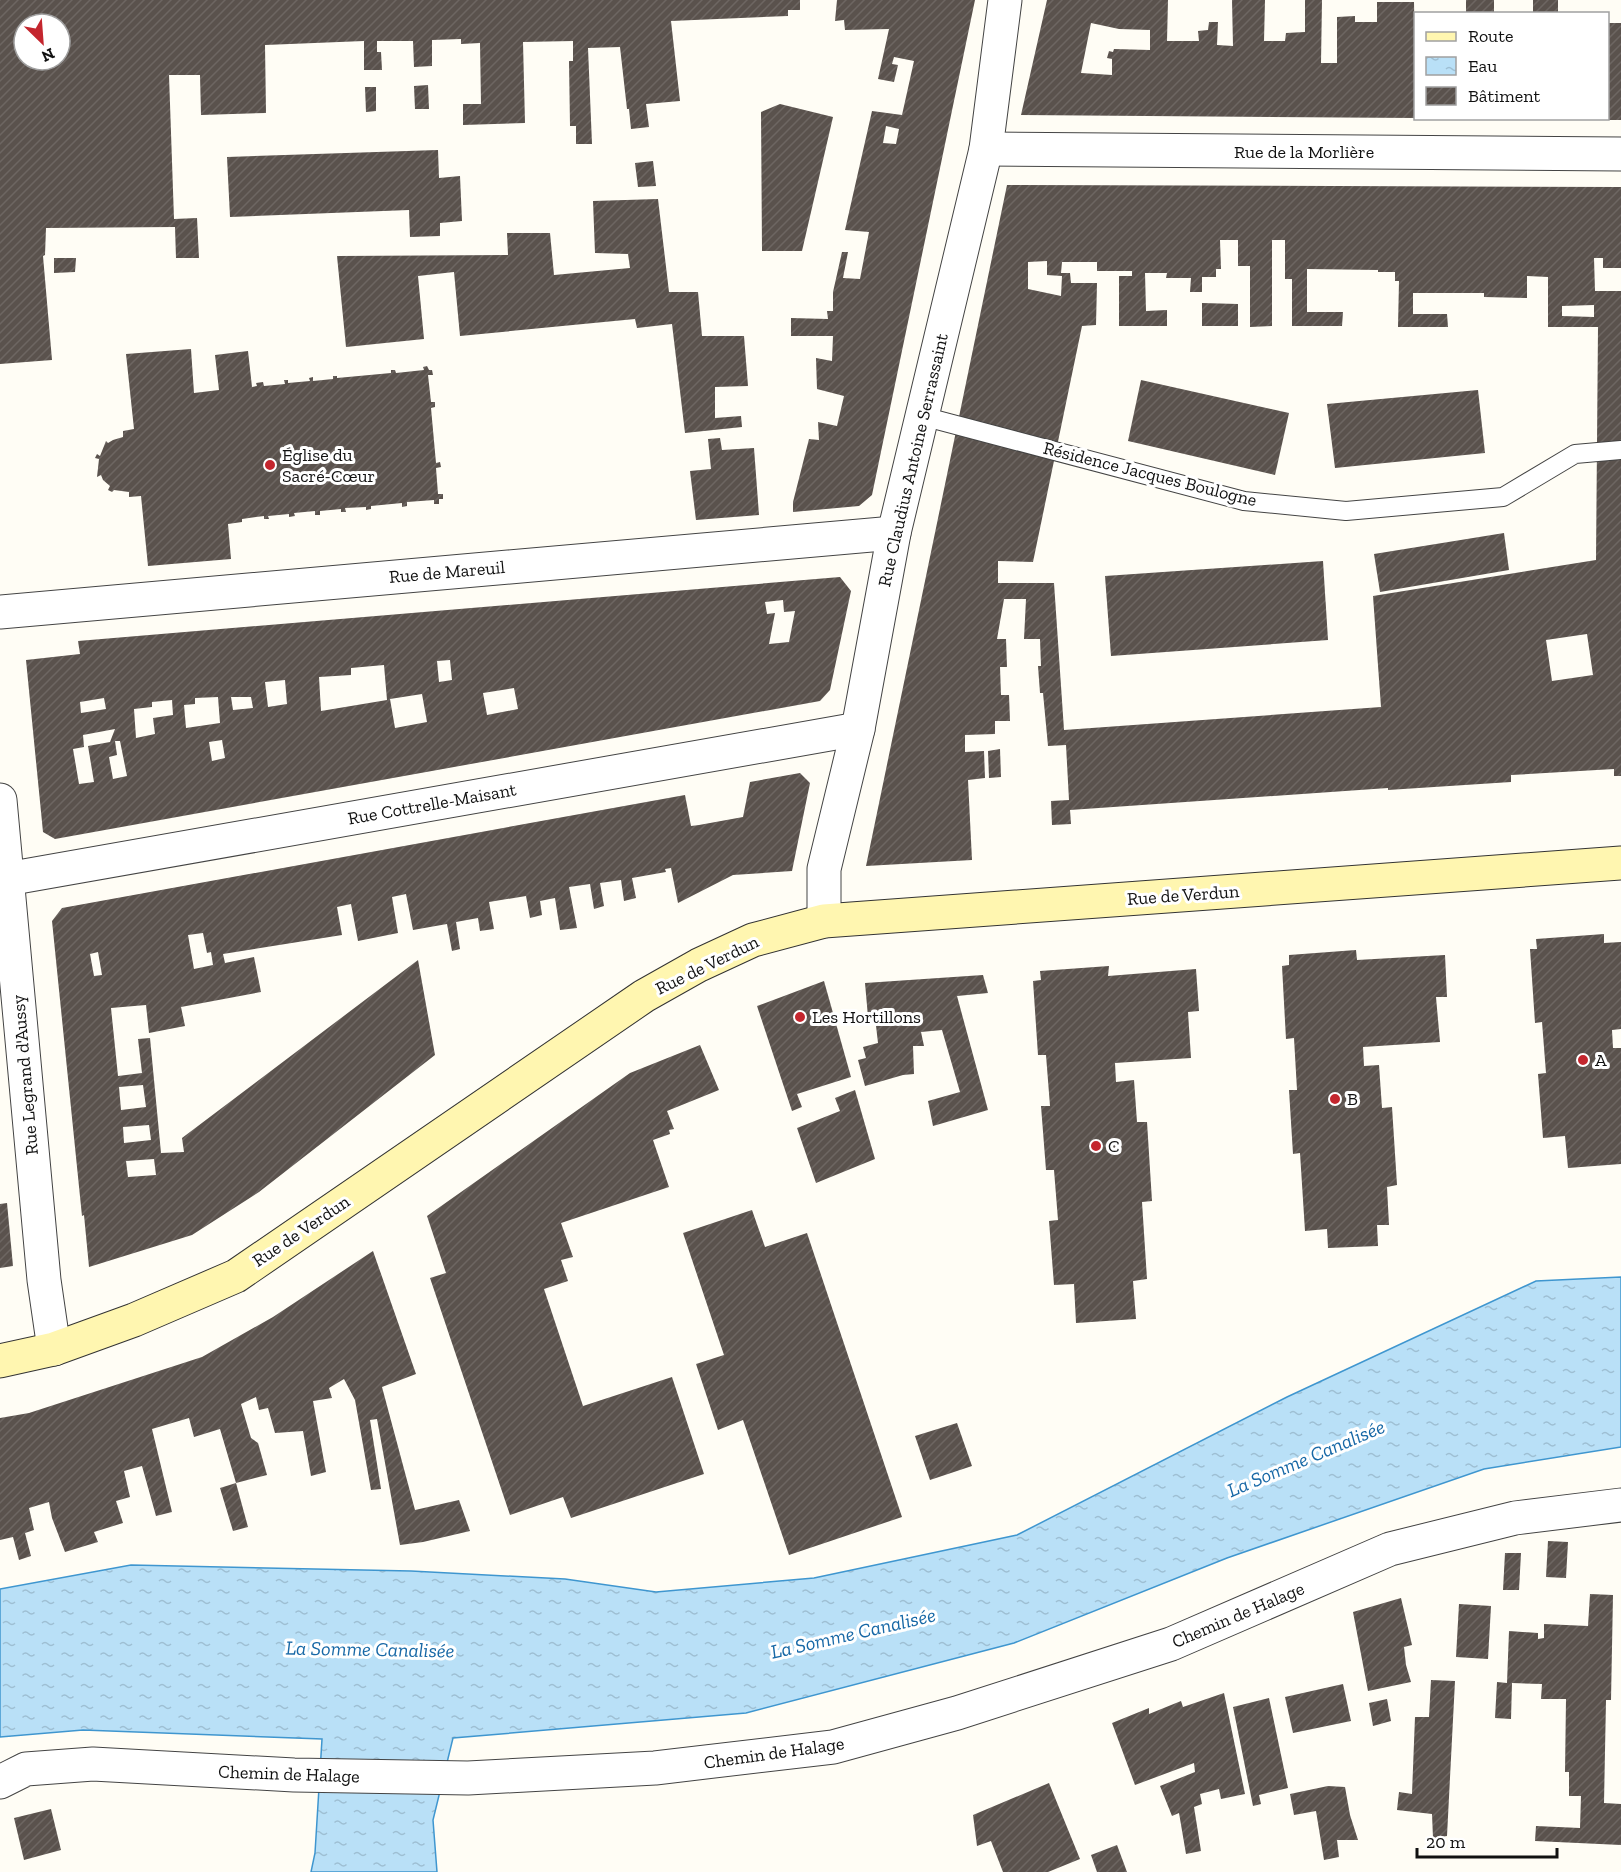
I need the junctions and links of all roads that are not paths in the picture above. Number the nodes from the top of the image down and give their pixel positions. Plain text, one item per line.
1 (1005, 0) edge
2 (986, 149) junction
3 (1621, 154) edge
4 (922, 416) junction
5 (1621, 450) edge
6 (894, 533) junction
7 (0, 612) edge
8 (858, 729) junction
9 (0, 800) edge
10 (1621, 863) edge
11 (7, 879) junction
12 (824, 921) junction
13 (54, 1349) junction
14 (0, 1361) edge
15 (1621, 1505) edge
16 (0, 1782) edge

1 - 2 street, Rue Claudius Antoine Serrassaint
2 - 3 street, Rue de la Morlière
2 - 4 street, Rue Claudius Antoine Serrassaint
4 - 5 lane, Résidence Jacques Boulogne
4 - 6 street, Rue Claudius Antoine Serrassaint
6 - 7 street, Rue de Mareuil
6 - 8 street, Rue Claudius Antoine Serrassaint
8 - 11 street, Rue Cottrelle-Maisant
8 - 12 street, Rue Claudius Antoine Serrassaint
9 - 11 street, Rue Legrand d'Aussy
10 - 12 street, Rue de Verdun
11 - 13 street, Rue Legrand d'Aussy
12 - 13 street, Rue de Verdun
13 - 14 street, Rue de Verdun
15 - 16 street, Chemin de Halage

